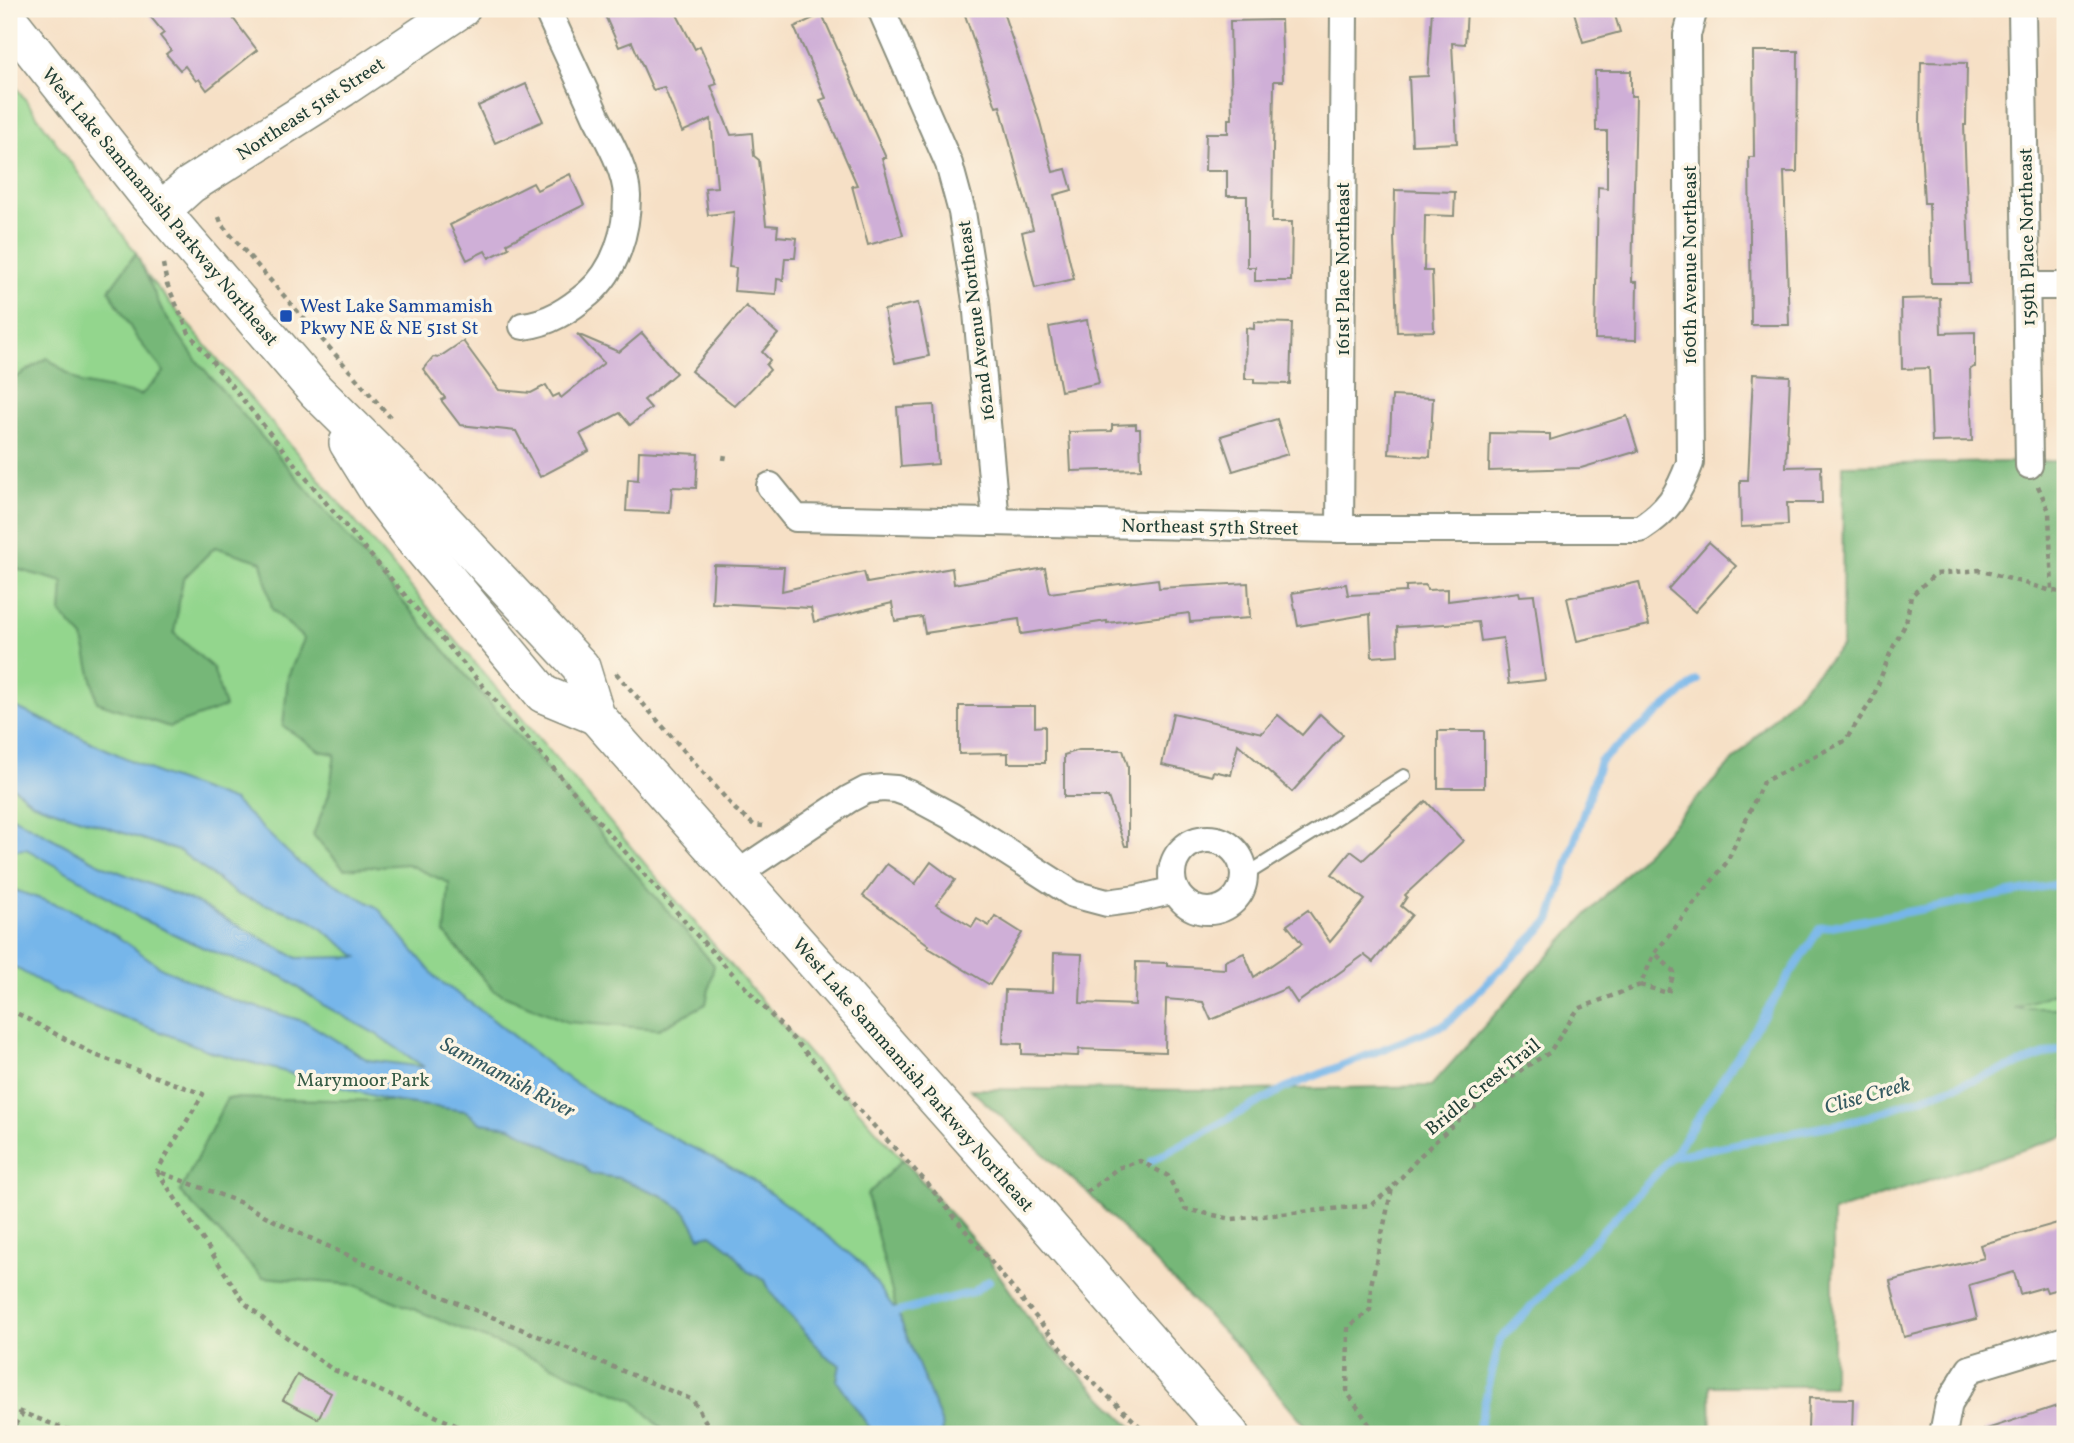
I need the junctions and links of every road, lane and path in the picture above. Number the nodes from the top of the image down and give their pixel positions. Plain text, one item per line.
1 (461, 9) edge
2 (547, 9) edge
3 (881, 9) edge
4 (1344, 9) edge
5 (1694, 9) edge
6 (2022, 9) edge
7 (9, 20) edge
8 (161, 211) junction
9 (164, 264) dead end
10 (2026, 286) junction
11 (2065, 286) edge
12 (523, 326) dead end
13 (2029, 465) joint
14 (770, 486) dead end
15 (1662, 514) joint
16 (996, 522) junction
17 (1340, 528) junction
18 (2052, 591) junction
19 (2065, 592) edge
20 (1405, 776) dead end
21 (737, 874) junction
22 (1244, 876) junction
23 (1175, 890) junction
24 (1655, 953) junction
25 (1640, 985) junction
26 (9, 1009) edge
27 (157, 1171) junction
28 (1392, 1188) junction
29 (1087, 1192) dead end
30 (2065, 1340) edge
31 (9, 1408) edge
32 (23, 1413) junction
33 (9, 1433) edge
34 (78, 1433) edge
35 (94, 1434) edge
36 (475, 1434) edge
37 (713, 1434) edge
38 (1148, 1434) edge
39 (1230, 1434) edge
40 (1373, 1434) edge
41 (1943, 1434) edge

1 - 8 main road, Northeast 51st Street
2 - 12 street
3 - 16 street, 162nd Avenue Northeast
4 - 17 street, 161st Place Northeast
5 - 15 street, 160th Avenue Northeast
6 - 10 street, 159th Place Northeast
7 - 8 main road, West Lake Sammamish Parkway Northeast
8 - 21 main road, West Lake Sammamish Parkway Northeast
9 - 38 path
10 - 11 street
10 - 13 street, 159th Place Northeast
13 - 18 path
14 - 16 street, Northeast 57th Street
15 - 17 street, Northeast 57th Street
16 - 17 street, Northeast 57th Street
18 - 19 path
18 - 24 path
20 - 22 lane
21 - 23 street
21 - 39 main road, West Lake Sammamish Parkway Northeast
22 - 23 street
22 - 23 street
24 - 25 path
24 - 25 path, Bridle Crest Trail
25 - 28 path, Bridle Crest Trail
26 - 27 path
27 - 36 path
27 - 37 path
28 - 29 path
28 - 40 path, Bridle Crest Trail
30 - 41 street
31 - 32 path
32 - 33 path
32 - 34 path
34 - 35 path

